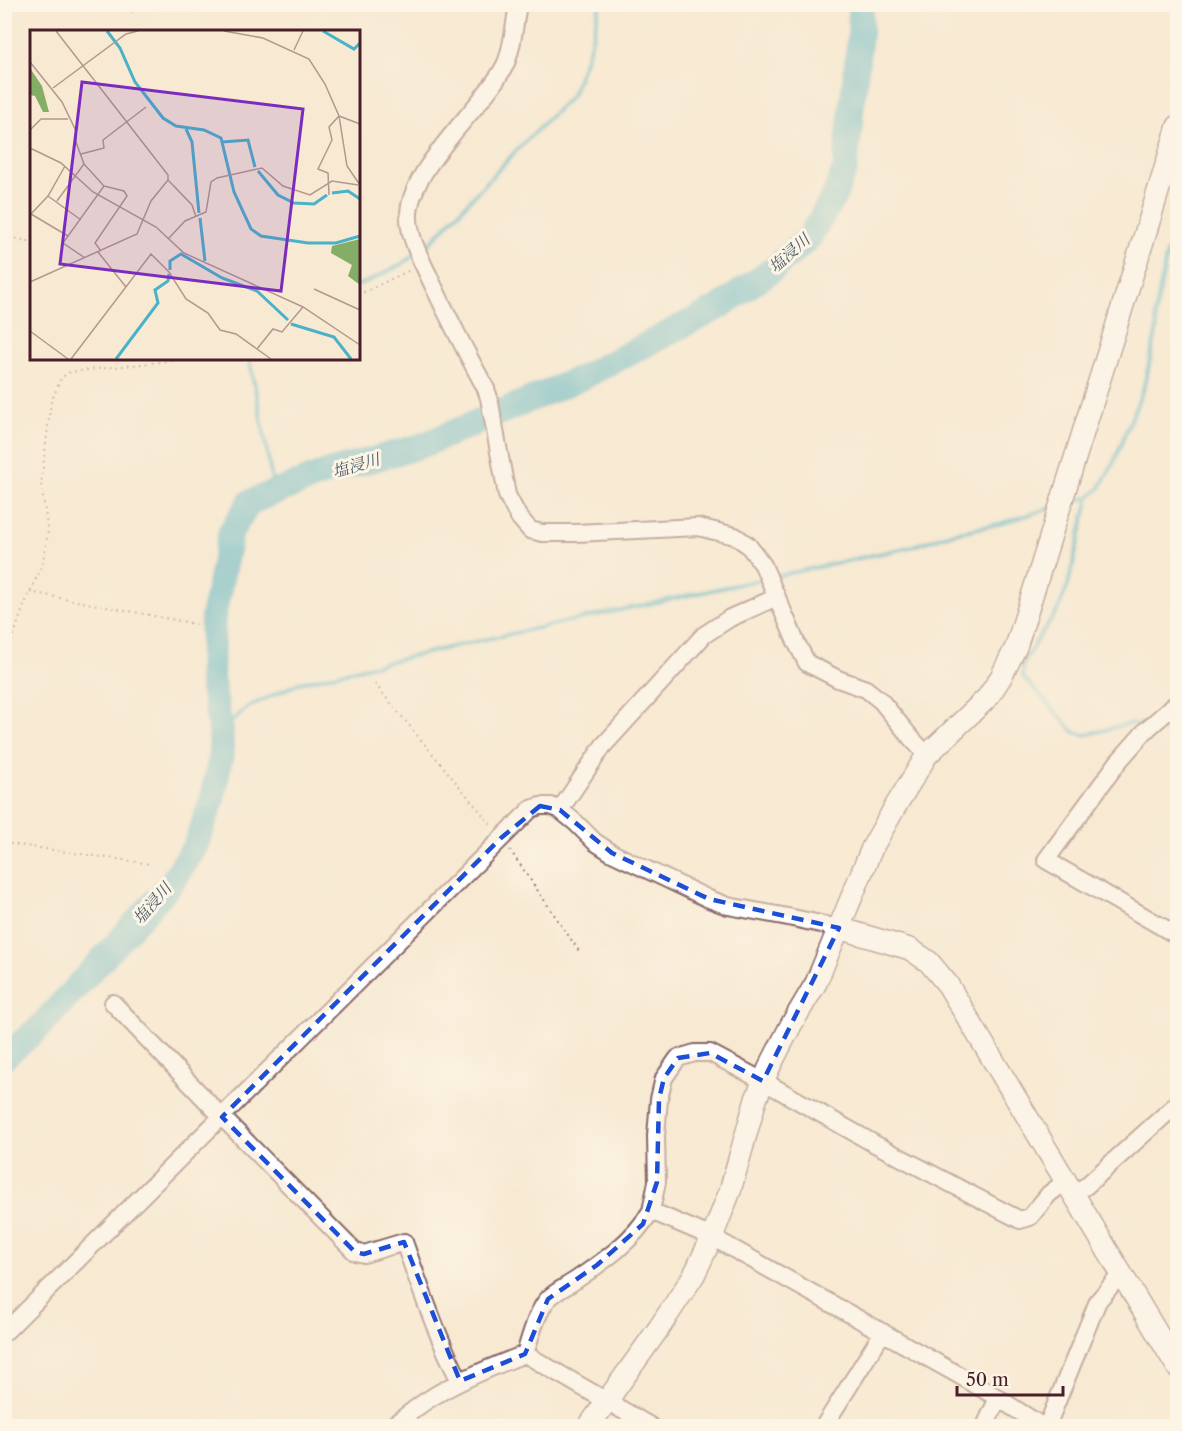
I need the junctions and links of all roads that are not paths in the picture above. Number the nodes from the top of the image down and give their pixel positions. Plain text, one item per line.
1 (518, 4) edge
2 (1178, 126) edge
3 (777, 597) junction
4 (1178, 702) edge
5 (927, 755) junction
6 (560, 810) junction
7 (839, 928) junction
8 (1178, 936) edge
9 (113, 1003) dead end
10 (763, 1081) junction
11 (1178, 1103) edge
12 (222, 1117) junction
13 (1070, 1188) junction
14 (651, 1211) junction
15 (712, 1237) junction
16 (1121, 1274) junction
17 (883, 1332) junction
18 (4, 1333) edge
19 (525, 1354) junction
20 (1178, 1368) edge
21 (460, 1381) junction
22 (998, 1398) junction
23 (607, 1402) junction
24 (391, 1426) edge
25 (589, 1426) edge
26 (650, 1426) edge
27 (824, 1426) edge
28 (985, 1426) edge
29 (1042, 1426) edge
30 (1047, 1426) edge

1 - 3 street
2 - 5 street
3 - 5 street
3 - 6 street
4 - 8 street
5 - 7 street
6 - 7 street
6 - 12 street
7 - 10 street
7 - 13 street
9 - 12 street
10 - 13 street
10 - 14 street
10 - 15 street
11 - 13 street
12 - 18 street
12 - 21 street
13 - 16 street
14 - 15 street
14 - 19 street
15 - 17 street
15 - 23 street
16 - 20 street
16 - 30 street
17 - 22 street
17 - 27 street
19 - 21 street
19 - 23 street
21 - 24 street
22 - 28 street
22 - 29 street
23 - 25 street
23 - 26 street

